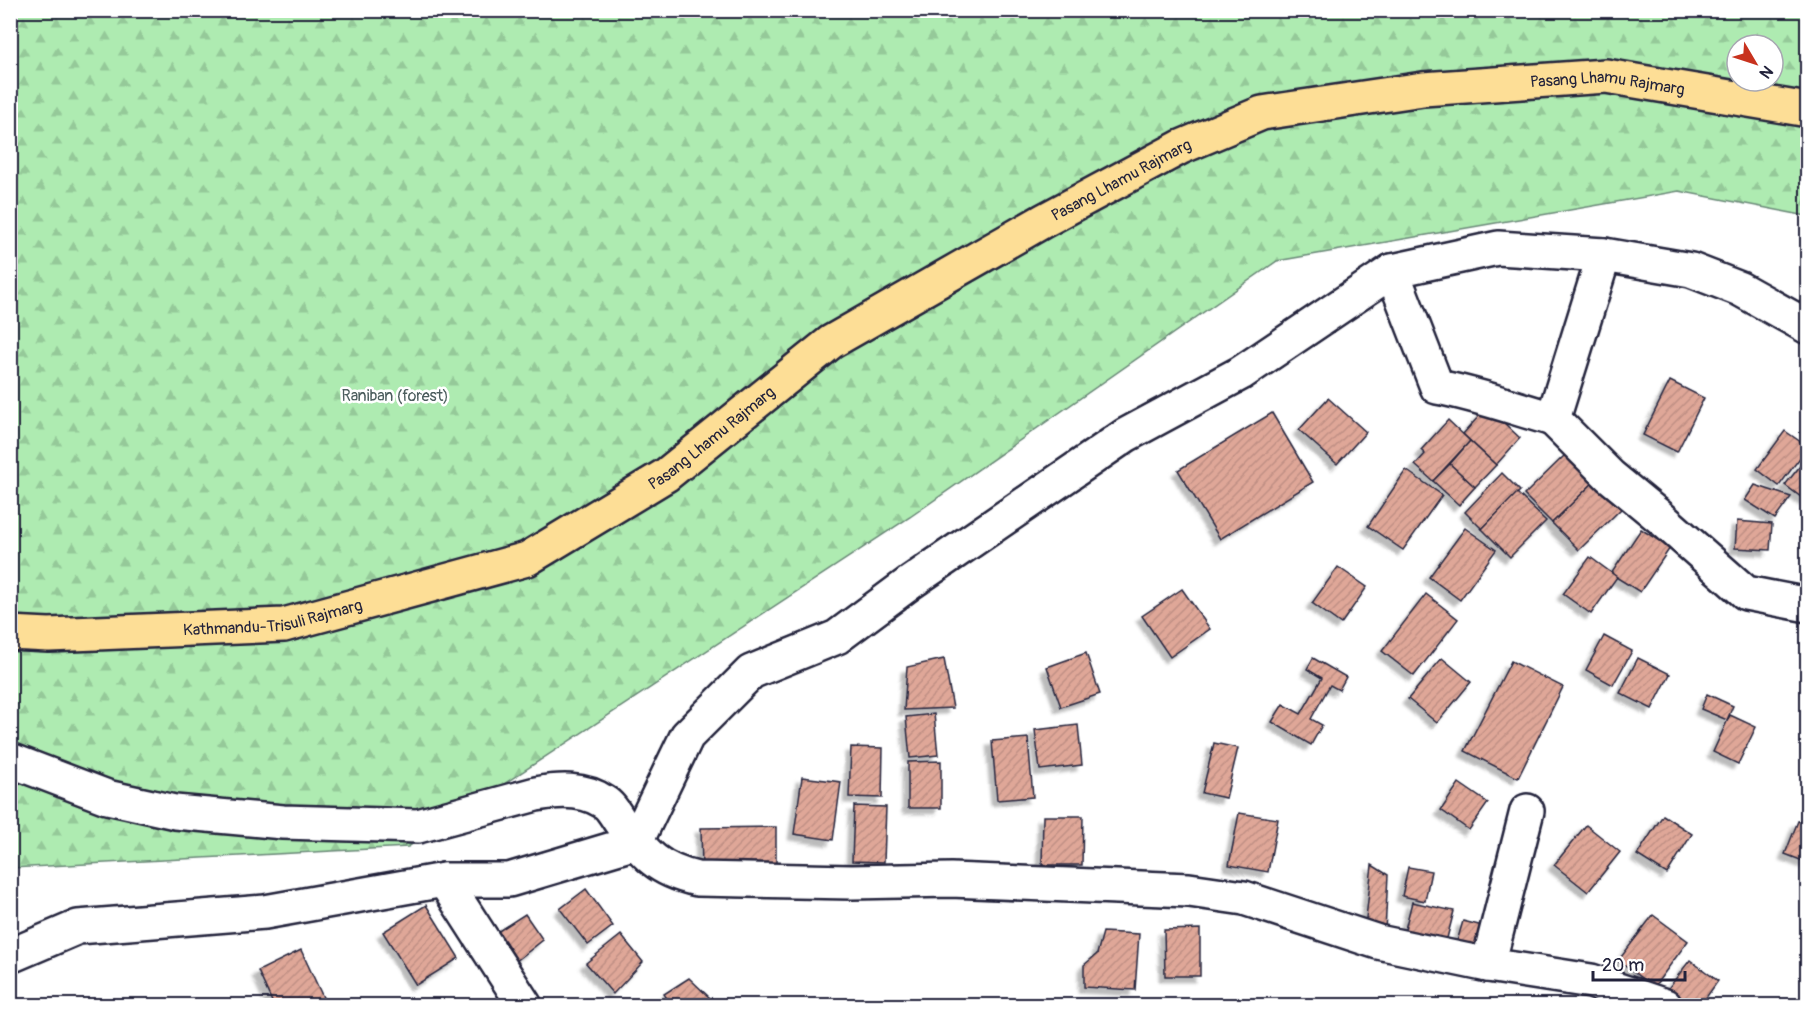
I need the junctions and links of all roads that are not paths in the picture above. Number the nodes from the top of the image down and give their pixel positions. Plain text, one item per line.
1 (1808, 110) edge
2 (1604, 255) junction
3 (1392, 271) junction
4 (1808, 327) edge
5 (1553, 419) junction
6 (527, 559) joint
7 (1808, 605) edge
8 (10, 633) edge
9 (10, 760) edge
10 (1527, 811) dead end
11 (636, 842) junction
12 (444, 880) junction
13 (10, 956) edge
14 (1488, 965) junction
15 (525, 1005) edge
16 (1665, 1005) edge

1 - 6 main road, Pasang Lhamu Rajmarg
2 - 3 street
2 - 4 street
2 - 5 street
3 - 5 street
3 - 11 street
5 - 7 street
6 - 8 main road, Kathmandu-Trisuli Rajmarg
9 - 11 street
10 - 14 street
11 - 12 street
11 - 14 street
12 - 13 street
12 - 15 street
14 - 16 street

